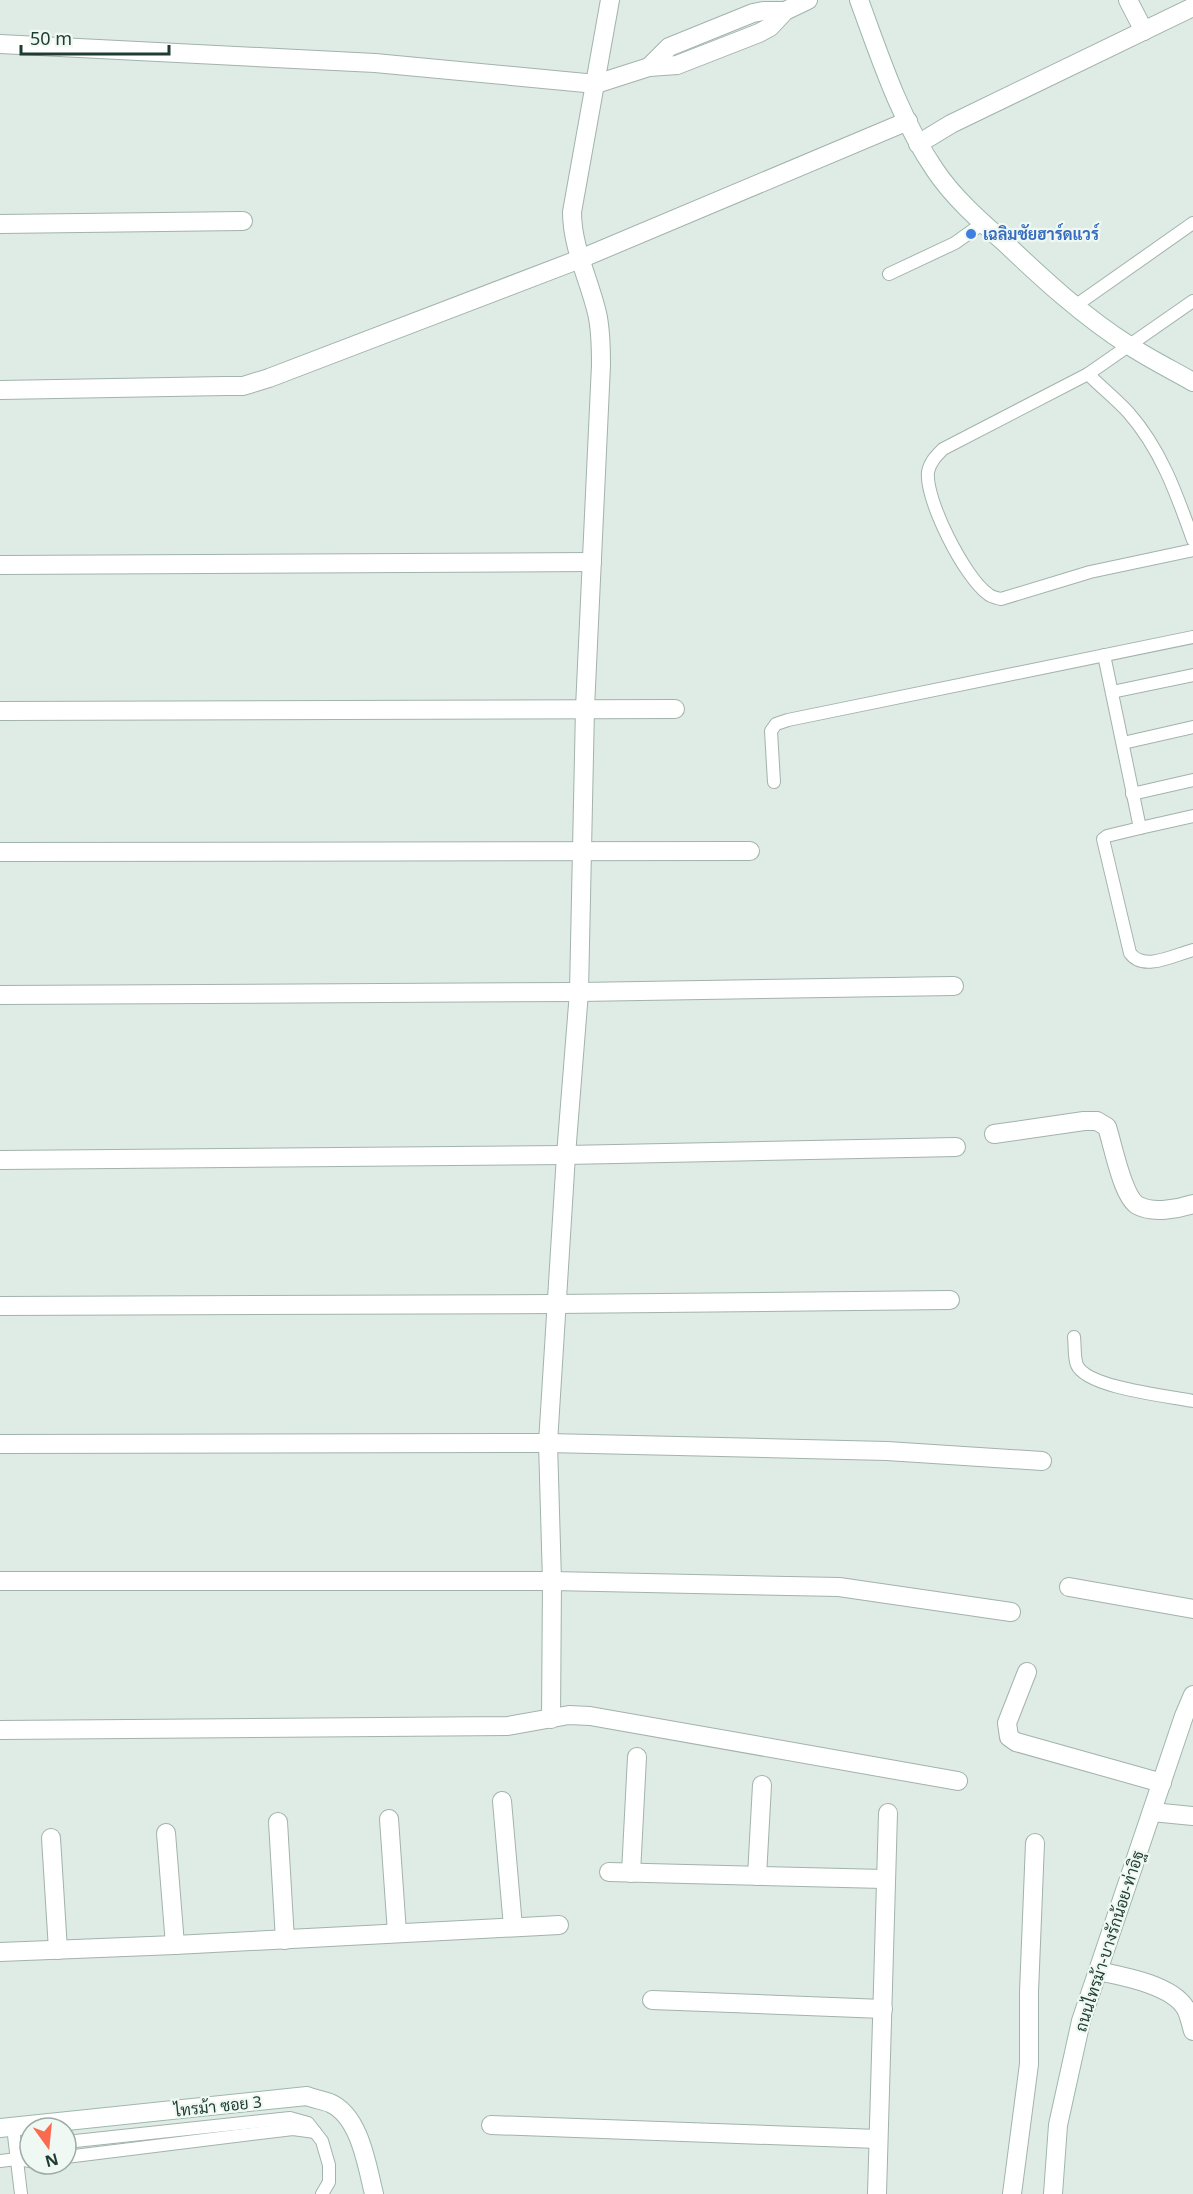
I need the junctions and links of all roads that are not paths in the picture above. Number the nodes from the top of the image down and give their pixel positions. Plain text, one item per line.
1 (610, 0) edge
2 (808, 0) edge
3 (859, 0) edge
4 (1128, 0) edge
5 (1193, 7) edge
6 (1144, 32) junction
7 (0, 44) edge
8 (596, 84) junction
9 (908, 121) junction
10 (918, 144) junction
11 (243, 221) dead end
12 (983, 223) junction
13 (1193, 223) edge
14 (0, 224) edge
15 (580, 259) junction
16 (889, 274) dead end
17 (1193, 301) edge
18 (1075, 306) junction
19 (1129, 345) junction
20 (1088, 374) junction
21 (1193, 382) edge
22 (0, 390) edge
23 (1193, 540) edge
24 (1193, 550) edge
25 (592, 562) junction
26 (0, 565) edge
27 (1193, 637) edge
28 (1104, 656) junction
29 (1193, 675) edge
30 (1112, 692) junction
31 (585, 708) junction
32 (675, 709) dead end
33 (0, 711) edge
34 (1193, 727) edge
35 (1123, 743) junction
36 (1193, 780) edge
37 (774, 782) dead end
38 (1132, 794) junction
39 (1193, 816) edge
40 (1140, 828) junction
41 (583, 850) junction
42 (750, 851) dead end
43 (0, 852) edge
44 (1193, 950) edge
45 (954, 986) dead end
46 (579, 993) junction
47 (0, 995) edge
48 (994, 1134) dead end
49 (956, 1147) dead end
50 (566, 1155) junction
51 (0, 1160) edge
52 (1193, 1204) edge
53 (950, 1300) dead end
54 (556, 1304) junction
55 (0, 1306) edge
56 (1074, 1337) dead end
57 (1193, 1401) edge
58 (548, 1443) junction
59 (0, 1444) edge
60 (1042, 1461) dead end
61 (0, 1581) edge
62 (552, 1581) junction
63 (1070, 1587) dead end
64 (1193, 1609) edge
65 (1011, 1612) dead end
66 (1026, 1672) dead end
67 (1193, 1695) edge
68 (1188, 1718) edge
69 (551, 1719) junction
70 (0, 1730) edge
71 (637, 1757) dead end
72 (958, 1781) dead end
73 (1162, 1783) junction
74 (762, 1785) dead end
75 (502, 1801) dead end
76 (1152, 1812) junction
77 (888, 1813) dead end
78 (1193, 1816) edge
79 (389, 1819) dead end
80 (278, 1822) dead end
81 (166, 1833) dead end
82 (51, 1838) dead end
83 (1035, 1843) dead end
84 (609, 1872) dead end
85 (631, 1873) junction
86 (757, 1876) junction
87 (884, 1879) junction
88 (559, 1925) dead end
89 (513, 1927) junction
90 (398, 1934) junction
91 (285, 1940) junction
92 (175, 1945) junction
93 (58, 1950) junction
94 (0, 1952) edge
95 (1098, 1971) junction
96 (652, 2000) dead end
97 (1189, 2005) edge
98 (883, 2009) junction
99 (1193, 2031) edge
100 (491, 2125) dead end
101 (6, 2128) edge
102 (315, 2132) junction
103 (878, 2139) junction
104 (78, 2141) edge
105 (18, 2149) edge
106 (78, 2156) edge
107 (18, 2160) edge
108 (0, 2161) edge
109 (23, 2176) edge
110 (21, 2194) edge
111 (322, 2194) edge
112 (374, 2194) edge
113 (877, 2194) edge
114 (1012, 2194) edge
115 (1053, 2194) edge

1 - 8 street
2 - 8 street
3 - 9 street
4 - 6 street
5 - 6 street
6 - 10 street
7 - 8 street
8 - 15 street
9 - 10 street
9 - 15 street
10 - 12 street
11 - 14 street
12 - 16 lane
12 - 18 street
13 - 18 lane
15 - 22 street
15 - 25 street
17 - 19 lane
18 - 19 street
19 - 20 lane
19 - 21 street
20 - 23 lane
20 - 24 lane
25 - 26 street
25 - 31 street
27 - 28 lane
28 - 30 lane
28 - 37 lane
29 - 30 lane
30 - 35 lane
31 - 32 street
31 - 33 street
31 - 41 street
34 - 35 lane
35 - 38 lane
36 - 38 lane
38 - 40 lane
39 - 40 lane
40 - 44 lane
41 - 42 street
41 - 43 street
41 - 46 street
45 - 46 street
46 - 47 street
46 - 50 street
48 - 52 street
49 - 50 street
50 - 51 street
50 - 54 street
53 - 54 street
54 - 55 street
54 - 58 street
56 - 57 lane
58 - 59 street
58 - 60 street
58 - 62 street
61 - 62 street
62 - 65 street
62 - 69 street
63 - 64 street
66 - 73 street
67 - 68 street, ถนนไทรม้า-บางรักน้อย-ท่าอิฐ
68 - 73 street, ถนนไทรม้า-บางรักน้อย-ท่าอิฐ
69 - 70 street
69 - 72 street
71 - 85 street
73 - 76 street, ถนนไทรม้า-บางรักน้อย-ท่าอิฐ
74 - 86 street
75 - 89 street
76 - 78 street
76 - 95 street, ถนนไทรม้า-บางรักน้อย-ท่าอิฐ
77 - 87 street
79 - 90 street
80 - 91 street
81 - 92 street
82 - 93 street
83 - 114 street
84 - 85 street
85 - 86 street
86 - 87 street
87 - 98 street
88 - 89 street
89 - 90 street
90 - 91 street
91 - 92 street
92 - 93 street
93 - 94 street
95 - 97 street
95 - 115 street, ถนนไทรม้า-บางรักน้อย-ท่าอิฐ
96 - 98 street
97 - 99 street
98 - 103 street
100 - 103 street
101 - 105 lane
101 - 112 street, ไทรม้า ซอย 3
102 - 104 lane
102 - 106 lane
102 - 111 lane
103 - 113 street
107 - 108 lane
109 - 110 lane

